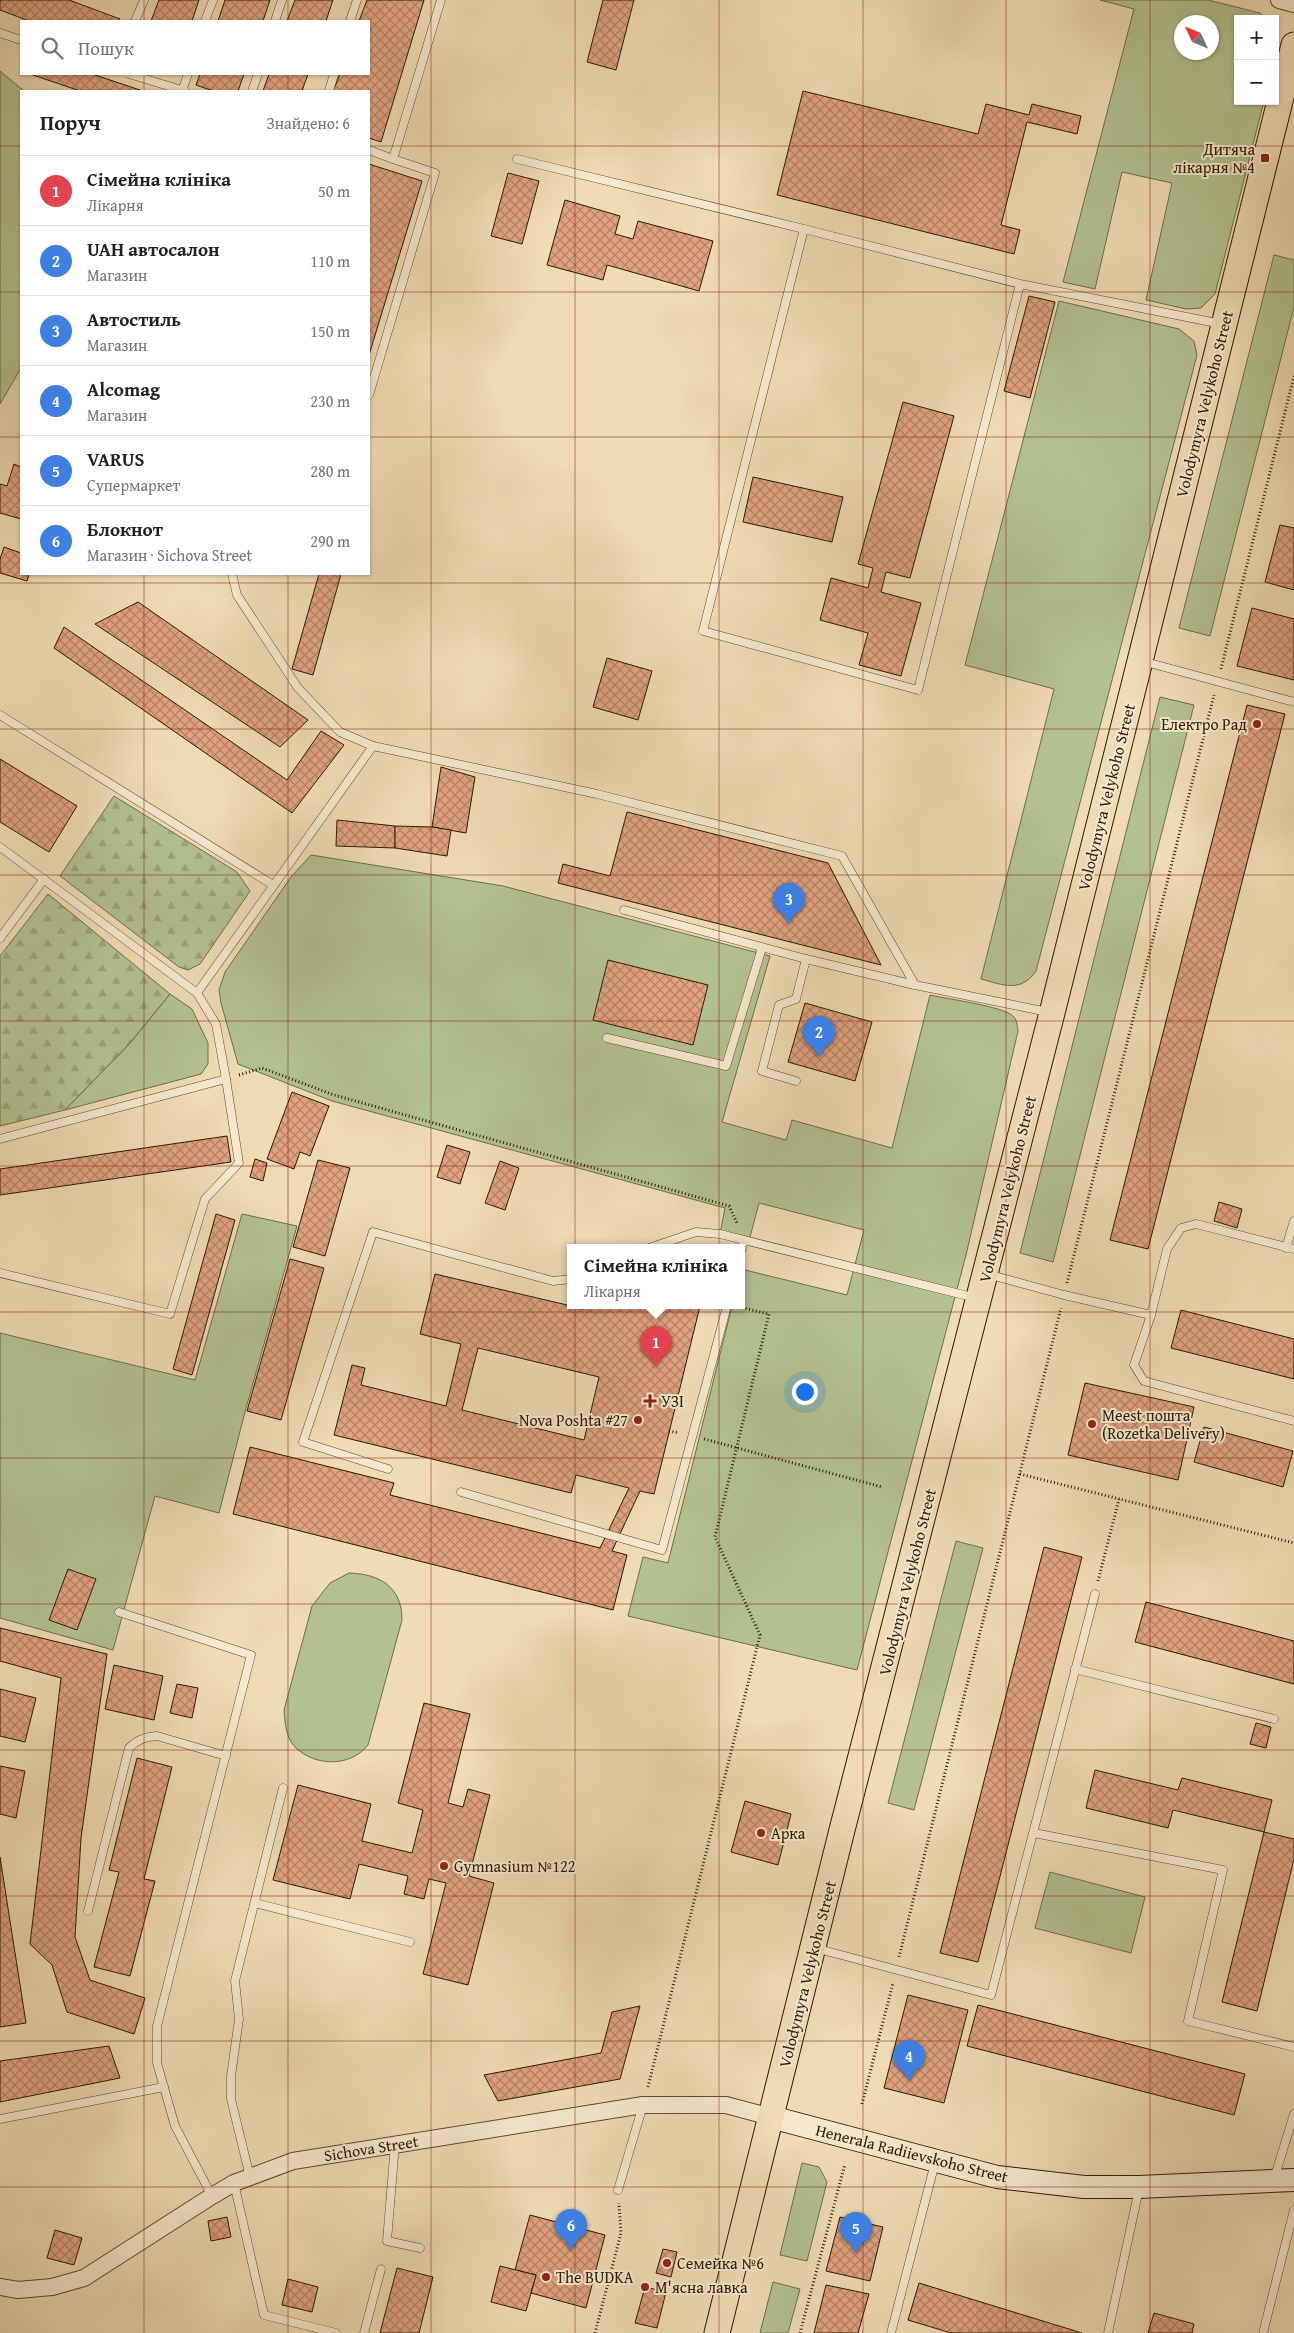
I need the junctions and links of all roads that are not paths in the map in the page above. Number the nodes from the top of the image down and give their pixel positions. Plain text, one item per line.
1 (144, 0) edge
2 (212, 0) edge
3 (282, 0) edge
4 (357, 0) edge
5 (441, 0) edge
6 (1278, 0) edge
7 (1294, 4) edge
8 (136, 20) edge
9 (205, 20) edge
10 (275, 20) edge
11 (350, 20) edge
12 (0, 34) edge
13 (20, 40) edge
14 (1294, 45) edge
15 (131, 75) edge
16 (188, 75) edge
17 (258, 75) edge
18 (334, 75) edge
19 (181, 90) edge
20 (184, 90) edge
21 (252, 90) edge
22 (329, 90) edge
23 (370, 150) edge
24 (393, 158) junction
25 (517, 159) dead end
26 (804, 229) junction
27 (1020, 284) junction
28 (1224, 324) junction
29 (370, 392) edge
30 (232, 575) edge
31 (1140, 661) junction
32 (1294, 702) edge
33 (0, 715) edge
34 (373, 746) junction
35 (0, 847) edge
36 (44, 879) junction
37 (273, 885) junction
38 (624, 910) dead end
39 (0, 938) edge
40 (762, 948) junction
41 (806, 959) junction
42 (915, 985) junction
43 (197, 993) junction
44 (1052, 1013) junction
45 (607, 1038) dead end
46 (226, 1079) junction
47 (796, 1081) dead end
48 (0, 1139) edge
49 (1294, 1221) edge
50 (744, 1240) junction
51 (661, 1244) edge
52 (743, 1244) edge
53 (1290, 1249) edge
54 (0, 1273) edge
55 (986, 1273) junction
56 (567, 1279) edge
57 (978, 1299) junction
58 (726, 1309) edge
59 (1150, 1315) junction
60 (1294, 1421) edge
61 (388, 1469) dead end
62 (461, 1492) dead end
63 (1094, 1594) road end
64 (119, 1612) dead end
65 (1075, 1669) junction
66 (1274, 1720) dead end
67 (226, 1756) junction
68 (283, 1788) dead end
69 (1034, 1833) junction
70 (255, 1902) junction
71 (88, 1911) dead end
72 (410, 1942) dead end
73 (813, 1947) junction
74 (1294, 2047) edge
75 (164, 2088) junction
76 (643, 2105) junction
77 (1294, 2114) edge
78 (771, 2117) junction
79 (0, 2119) edge
80 (395, 2144) junction
81 (936, 2162) junction
82 (250, 2177) junction
83 (1284, 2180) edge
84 (234, 2183) junction
85 (1139, 2187) junction
86 (618, 2190) road end
87 (212, 2196) junction
88 (1294, 2210) edge
89 (420, 2248) dead end
90 (381, 2269) dead end
91 (0, 2287) edge
92 (336, 2333) edge
93 (364, 2333) edge
94 (717, 2333) edge
95 (891, 2333) edge
96 (1108, 2333) edge
97 (1262, 2333) edge

1 - 8 lane
2 - 9 lane
3 - 10 lane
4 - 11 lane
5 - 24 lane
6 - 7 street
12 - 13 lane
14 - 28 main road, Volodymyra Velykoho Street
15 - 19 lane
16 - 20 lane
17 - 21 lane
18 - 22 lane
23 - 24 lane
24 - 29 lane
25 - 26 lane
26 - 27 lane
26 - 27 lane
27 - 28 lane
28 - 31 main road, Volodymyra Velykoho Street
30 - 34 lane
31 - 32 lane
31 - 44 main road, Volodymyra Velykoho Street
33 - 37 lane
34 - 37 lane
34 - 42 lane
35 - 36 lane
36 - 39 lane
36 - 43 lane
37 - 43 lane
38 - 40 lane
40 - 41 lane
40 - 45 lane
41 - 42 lane
41 - 47 lane
42 - 44 lane
43 - 46 lane
44 - 55 main road, Volodymyra Velykoho Street
46 - 48 lane
46 - 54 lane
49 - 53 lane
50 - 51 lane
50 - 52 lane
50 - 57 lane
53 - 59 lane
55 - 57 main road, Volodymyra Velykoho Street
55 - 59 lane
56 - 61 lane
57 - 73 main road, Volodymyra Velykoho Street
58 - 62 lane
59 - 60 lane
63 - 65 lane
64 - 67 lane
65 - 66 lane
65 - 69 lane
67 - 71 lane
67 - 75 lane
68 - 70 lane
69 - 73 lane
69 - 74 lane
70 - 72 lane
70 - 82 lane
73 - 78 main road, Volodymyra Velykoho Street
75 - 79 lane
75 - 87 lane
76 - 78 street, Sichova Street
76 - 80 street, Sichova Street
76 - 86 lane
77 - 83 lane
78 - 81 street, Henerala Radiievskoho Street
78 - 94 main road, Volodymyra Velykoho Street
80 - 82 street, Sichova Street
80 - 89 lane
81 - 85 street, Henerala Radiievskoho Street
81 - 95 lane
82 - 84 street, Sichova Street
83 - 85 street, Henerala Radiievskoho Street
84 - 87 street, Sichova Street
84 - 92 lane
85 - 96 lane
87 - 91 street, Sichova Street
88 - 97 lane
90 - 93 lane

